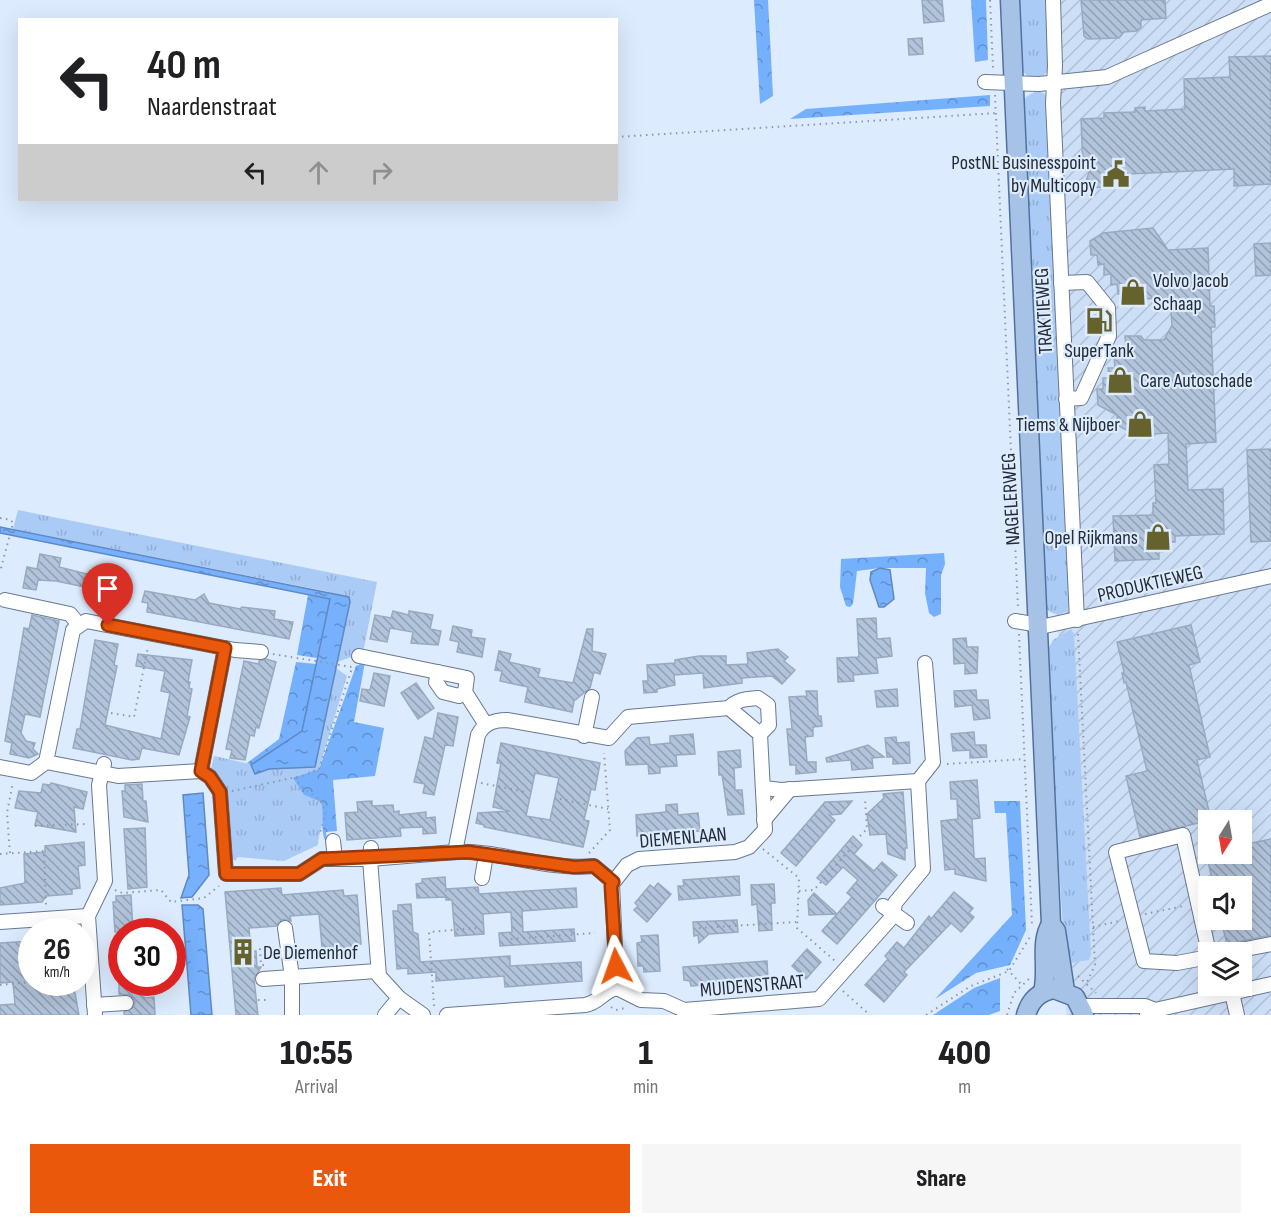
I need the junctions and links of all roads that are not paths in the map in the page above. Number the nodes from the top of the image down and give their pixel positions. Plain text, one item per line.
1 (1010, 0) edge
2 (1053, 0) edge
3 (1271, 4) edge
4 (989, 82) road end
5 (1054, 83) junction
6 (1014, 85) junction
7 (1061, 283) junction
8 (1066, 399) junction
9 (1271, 576) edge
10 (5, 600) dead end
11 (1017, 622) road end
12 (1077, 623) junction
13 (79, 625) junction
14 (1038, 626) junction
15 (225, 648) junction
16 (261, 652) road end
17 (355, 662) road end
18 (925, 663) dead end
19 (438, 672) junction
20 (465, 692) junction
21 (592, 697) dead end
22 (729, 708) junction
23 (486, 725) junction
24 (760, 734) junction
25 (585, 736) junction
26 (198, 761) junction
27 (46, 762) junction
28 (0, 767) edge
29 (103, 769) junction
30 (918, 781) junction
31 (764, 788) junction
32 (790, 789) junction
33 (764, 820) junction
34 (327, 840) road end
35 (455, 852) junction
36 (375, 853) junction
37 (486, 855) junction
38 (335, 858) junction
39 (482, 878) dead end
40 (612, 884) junction
41 (624, 897) dead end
42 (888, 909) junction
43 (88, 916) junction
44 (0, 922) edge
45 (907, 922) dead end
46 (1051, 924) junction
47 (285, 928) dead end
48 (1271, 944) edge
49 (1252, 948) edge
50 (1209, 955) edge
51 (381, 972) junction
52 (264, 976) road end
53 (292, 977) junction
54 (1271, 984) edge
55 (617, 988) junction
56 (1065, 991) junction
57 (1043, 992) junction
58 (501, 997) dead end
59 (399, 998) junction
60 (126, 1003) dead end
61 (1235, 1005) edge
62 (682, 1007) edge
63 (95, 1010) edge
64 (1083, 1010) edge
65 (1151, 1012) edge
66 (435, 1013) edge
67 (499, 1013) edge
68 (1025, 1014) edge
69 (292, 1015) edge
70 (385, 1015) edge

1 - 6 main road, NAGELERWEG
2 - 5 street, TRAKTIEWEG
3 - 5 street
4 - 6 street
5 - 6 street
5 - 7 street, TRAKTIEWEG
6 - 14 main road, NAGELERWEG
7 - 8 street, TRAKTIEWEG
7 - 8 street
8 - 12 street, TRAKTIEWEG
9 - 12 street, PRODUKTIEWEG
10 - 13 street
11 - 14 street
12 - 14 street, PRODUKTIEWEG
13 - 15 street
13 - 27 street
14 - 46 main road, NAGELERWEG
15 - 16 street
15 - 26 street
17 - 19 street
18 - 30 street
19 - 20 street
19 - 20 street
20 - 23 street
21 - 25 street
22 - 24 street
22 - 24 street, DIEMENLAAN
22 - 25 street, DIEMENLAAN
23 - 25 street, DIEMENLAAN
23 - 35 street
24 - 31 street, DIEMENLAAN
26 - 29 street
26 - 38 street
27 - 28 street
27 - 29 street
29 - 43 street
30 - 32 street
30 - 42 street, MUIDENSTRAAT
31 - 32 street
31 - 33 street, DIEMENLAAN
32 - 33 street
33 - 40 street, DIEMENLAAN
34 - 38 street
35 - 36 street
35 - 37 street
36 - 38 street
36 - 51 street
37 - 39 street
37 - 40 street
40 - 41 street
40 - 55 street
42 - 45 street
42 - 62 street, MUIDENSTRAAT
43 - 44 street
43 - 63 street
46 - 56 main road, NAGELERWEG
46 - 57 main road, NAGELERWEG
47 - 53 street
48 - 49 street
50 - 50 street
51 - 53 street
51 - 59 street
52 - 53 street
53 - 69 street
54 - 61 street
55 - 62 street, MUIDENSTRAAT
55 - 67 street
56 - 57 main road
56 - 64 main road
57 - 68 main road
58 - 67 street
59 - 66 street
59 - 70 street
60 - 63 street
61 - 65 street
64 - 65 street
66 - 67 street

